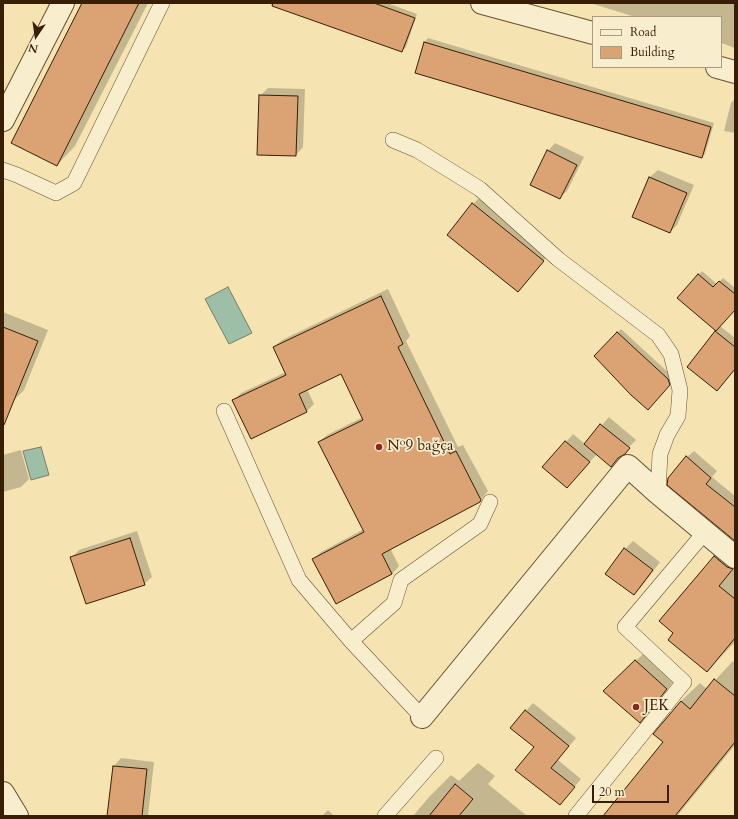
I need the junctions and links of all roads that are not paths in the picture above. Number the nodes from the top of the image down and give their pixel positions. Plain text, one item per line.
1 (63, 3) edge
2 (162, 3) edge
3 (482, 3) edge
4 (592, 33) edge
5 (721, 68) edge
6 (735, 72) edge
7 (3, 120) edge
8 (393, 140) dead end
9 (3, 170) edge
10 (224, 410) dead end
11 (658, 493) junction
12 (490, 502) dead end
13 (705, 532) junction
14 (735, 557) edge
15 (351, 641) junction
16 (422, 717) joint
17 (436, 758) dead end
18 (3, 793) edge
19 (17, 816) edge
20 (385, 816) edge
21 (576, 816) edge

1 - 7 street
2 - 9 lane
3 - 4 street
5 - 6 street
8 - 11 lane
10 - 15 lane
11 - 13 street
11 - 16 street
12 - 15 lane
13 - 14 street
13 - 21 lane
15 - 16 lane
17 - 20 lane
18 - 19 street

